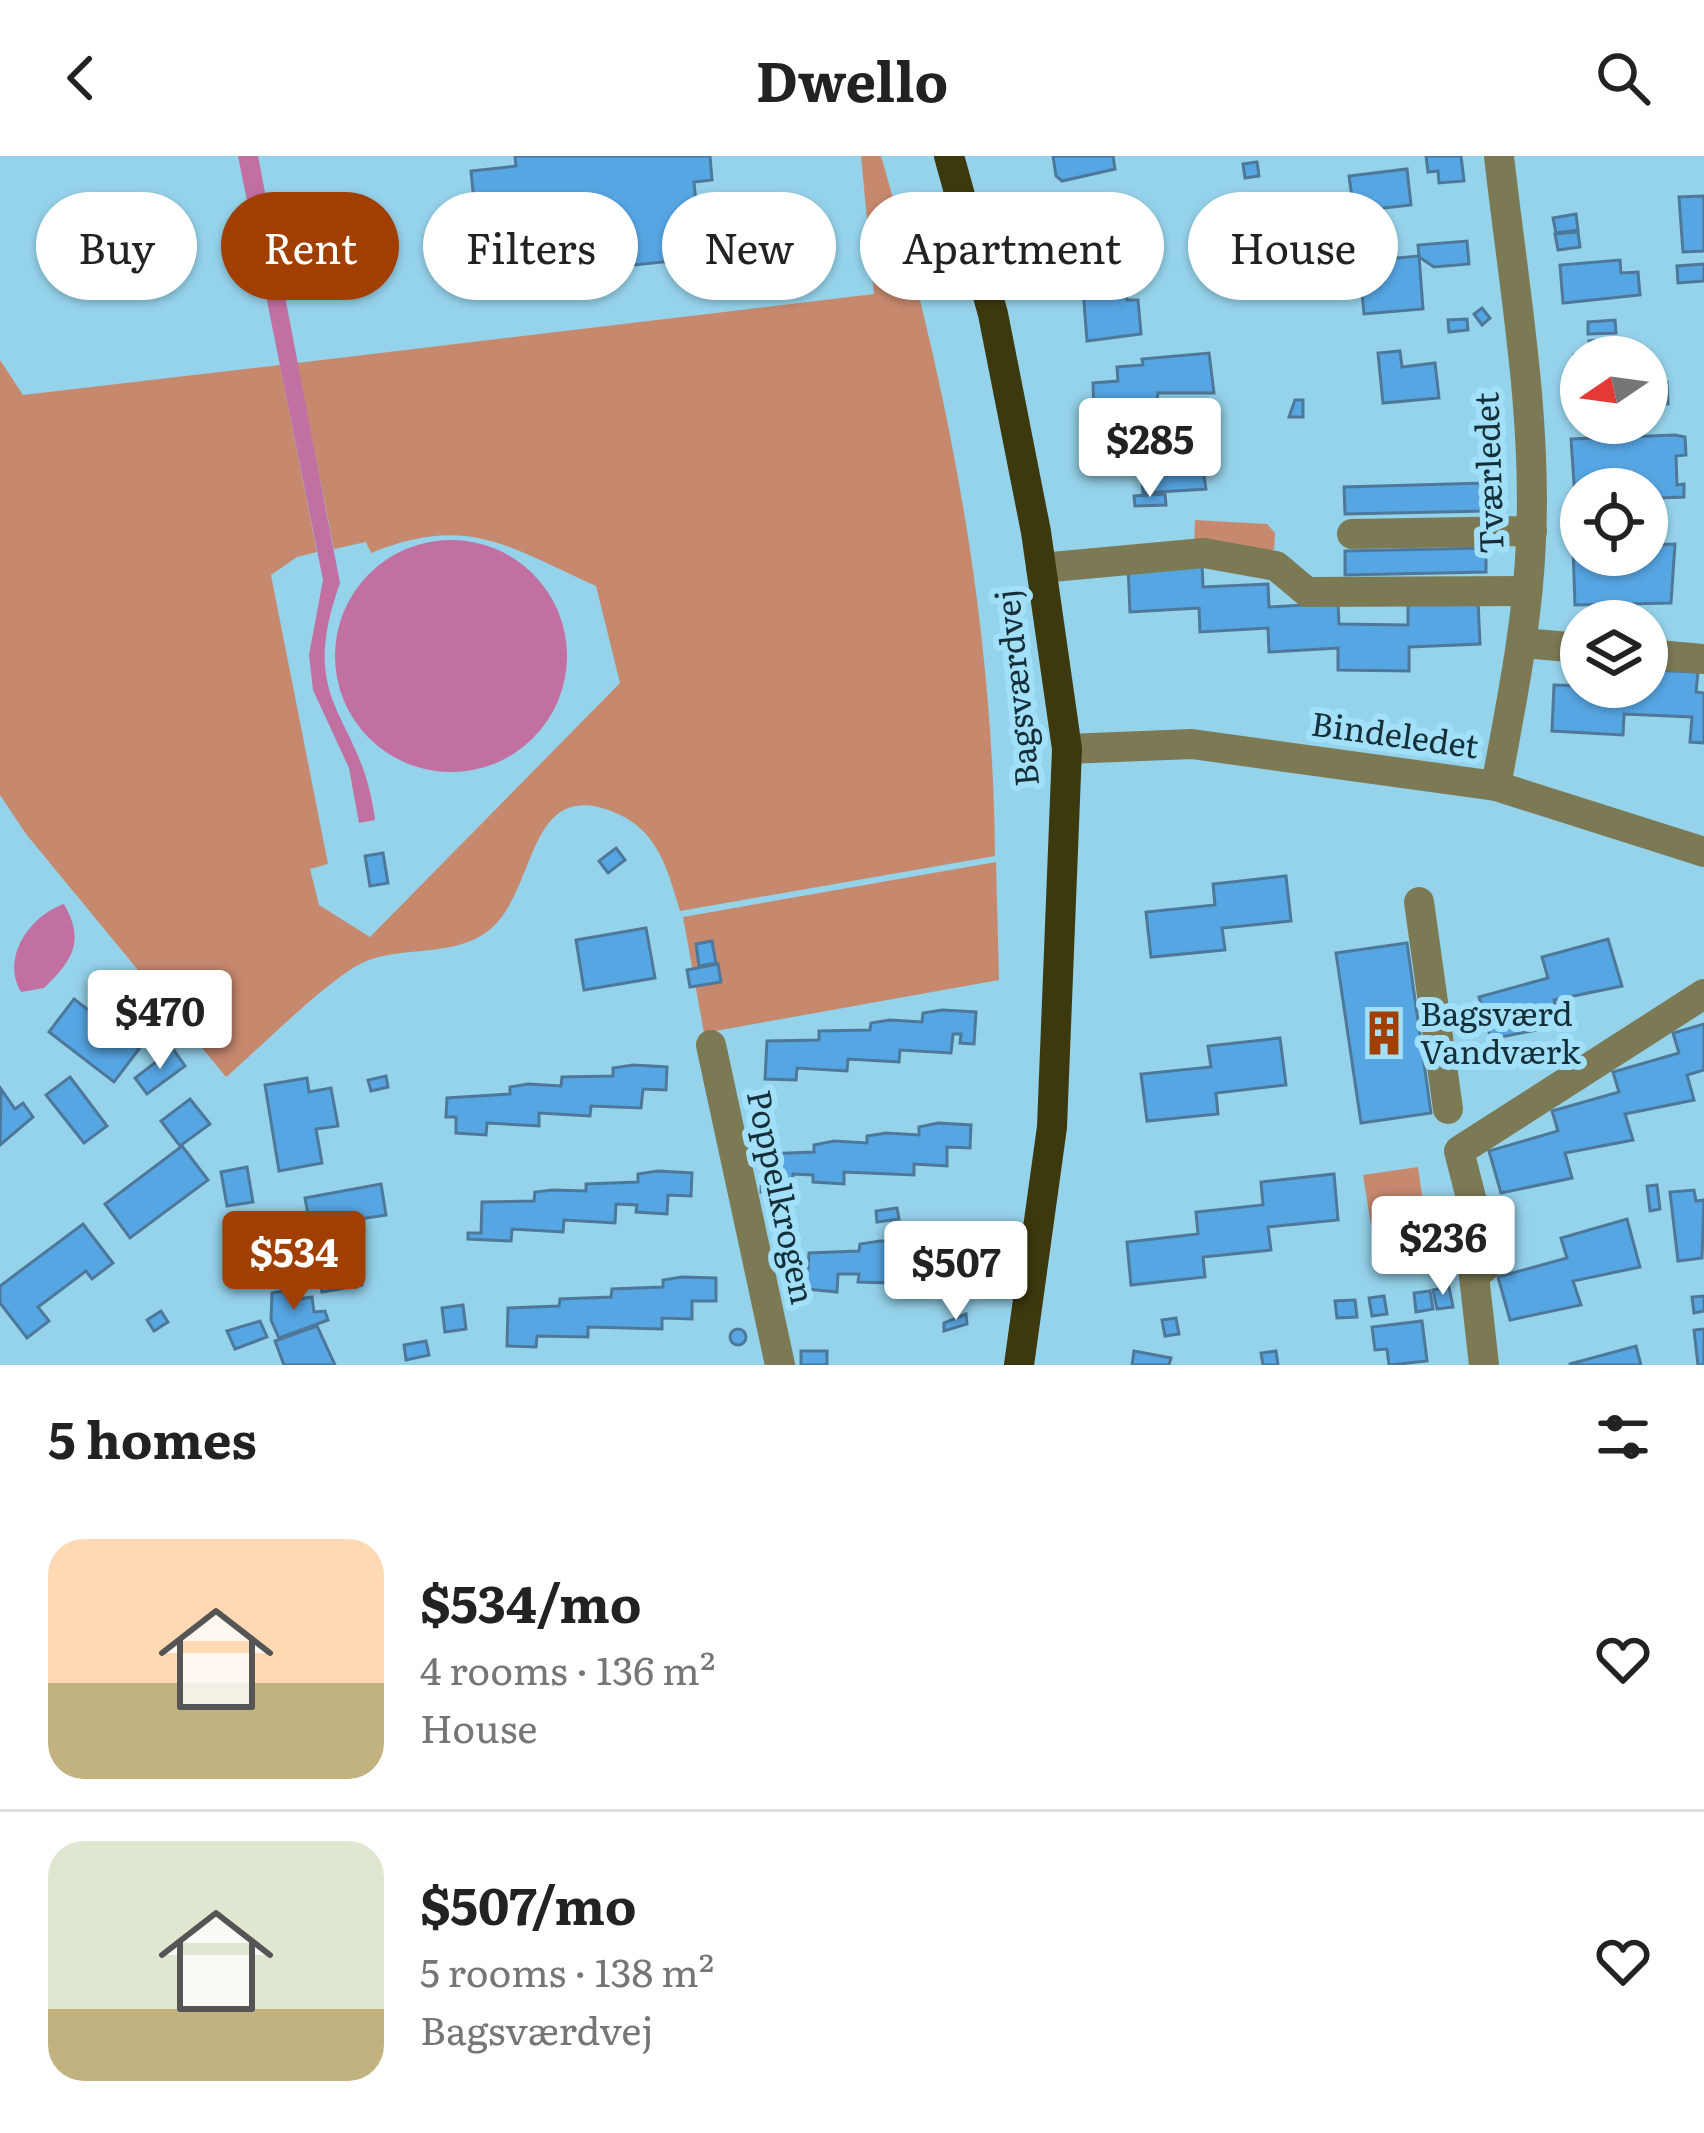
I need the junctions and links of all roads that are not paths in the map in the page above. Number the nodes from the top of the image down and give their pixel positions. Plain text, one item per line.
1 (949, 156) edge
2 (1499, 156) edge
3 (1532, 531) junction
4 (1352, 534) dead end
5 (1041, 568) junction
6 (1527, 591) junction
7 (1522, 643) junction
8 (1560, 646) edge
9 (1668, 656) edge
10 (1704, 659) edge
11 (1067, 749) junction
12 (1496, 786) junction
13 (1704, 852) edge
14 (1418, 902) dead end
15 (1704, 994) edge
16 (711, 1045) dead end
17 (1448, 1109) dead end
18 (780, 1365) edge
19 (1019, 1365) edge
20 (1484, 1365) edge

1 - 5 main road, Bagsværdvej
2 - 3 street, Tværledet
3 - 4 street
3 - 6 street, Tværledet
5 - 6 street
5 - 11 main road, Bagsværdvej
6 - 7 street, Tværledet
7 - 8 street
7 - 12 street, Tværledet
9 - 10 street
11 - 12 street, Bindeledet
11 - 19 main road, Bagsværdvej
12 - 13 street, Bindeledet
14 - 17 street
15 - 20 street
16 - 18 street, Poppelkrogen

